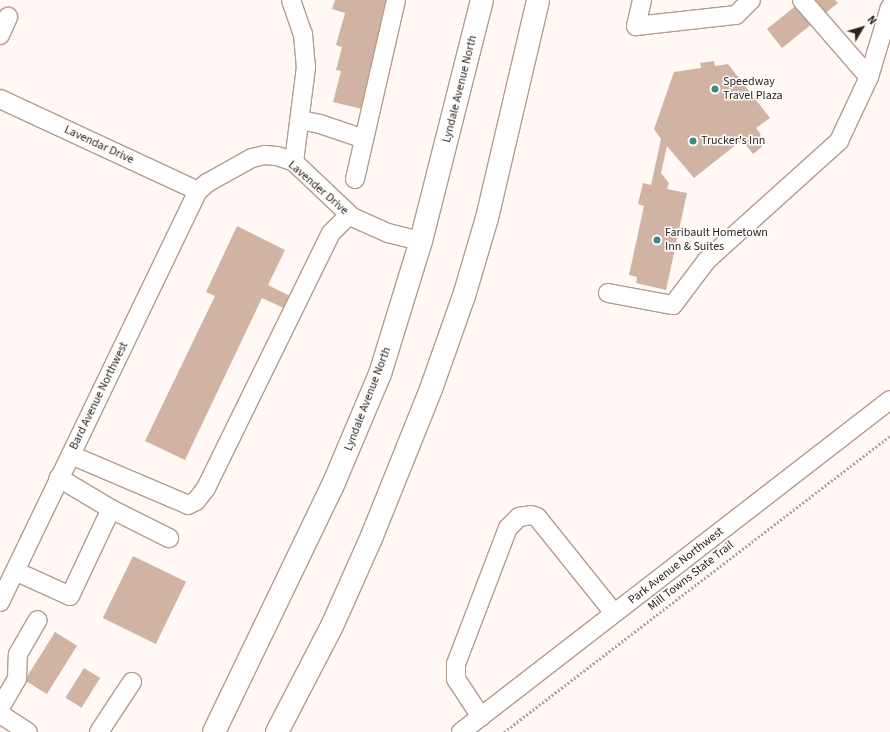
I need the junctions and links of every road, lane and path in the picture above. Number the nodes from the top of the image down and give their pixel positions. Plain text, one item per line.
1 (291, 0) edge
2 (396, 0) edge
3 (482, 0) edge
4 (538, 0) edge
5 (642, 0) edge
6 (751, 0) edge
7 (802, 0) edge
8 (890, 7) edge
9 (8, 17) dead end
10 (0, 34) edge
11 (868, 77) junction
12 (0, 99) edge
13 (300, 120) junction
14 (364, 139) junction
15 (294, 162) junction
16 (355, 179) dead end
17 (198, 191) junction
18 (349, 215) junction
19 (420, 241) junction
20 (608, 293) dead end
21 (890, 400) edge
22 (890, 436) edge
23 (71, 455) junction
24 (59, 478) junction
25 (111, 509) junction
26 (169, 538) dead end
27 (15, 571) junction
28 (0, 602) edge
29 (614, 613) junction
30 (38, 620) dead end
31 (132, 682) dead end
32 (0, 708) edge
33 (0, 714) edge
34 (481, 717) junction
35 (28, 732) edge
36 (100, 732) edge
37 (214, 732) edge
38 (277, 732) edge
39 (461, 732) edge
40 (504, 732) edge

1 - 13 street
2 - 14 street
3 - 19 highway, Lyndale Avenue North
4 - 38 highway
5 - 6 street
7 - 11 street
8 - 11 street
9 - 10 street
11 - 20 street
12 - 17 street, Lavendar Drive
13 - 14 street
13 - 15 street
14 - 16 street
15 - 17 street, Lavender Drive
15 - 18 street, Lavender Drive
17 - 23 street, Bard Avenue Northwest
18 - 19 street, Lavender Drive
18 - 23 street
19 - 37 highway, Lyndale Avenue North
21 - 29 street, Park Avenue Northwest
22 - 40 path, Mill Towns State Trail
23 - 24 street, Bard Avenue Northwest
24 - 25 street
24 - 27 street, Bard Avenue Northwest
25 - 26 street
25 - 27 street
27 - 28 street, Bard Avenue Northwest
29 - 34 street, Park Avenue Northwest
29 - 34 street
30 - 32 street
31 - 36 street
33 - 35 street
34 - 39 street, Park Avenue Northwest

